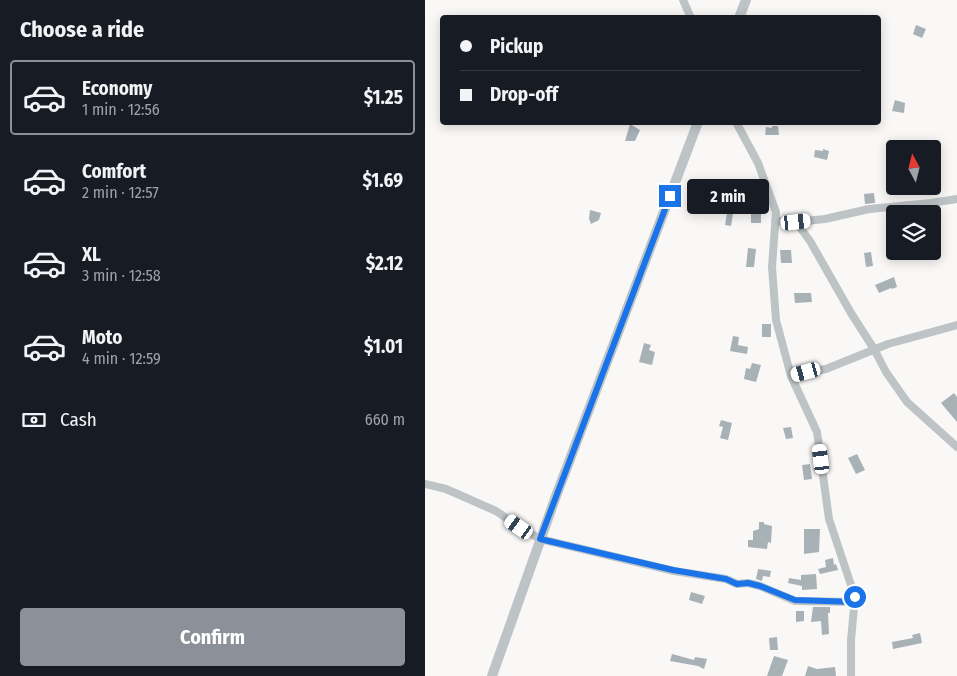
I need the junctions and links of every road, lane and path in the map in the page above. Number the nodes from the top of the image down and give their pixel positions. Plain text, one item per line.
1 (683, 0) edge
2 (746, 0) edge
3 (690, 15) edge
4 (740, 15) edge
5 (697, 125) edge
6 (738, 125) edge
7 (957, 198) edge
8 (775, 221) junction
9 (796, 222) junction
10 (957, 325) edge
11 (874, 348) junction
12 (791, 376) junction
13 (957, 447) edge
14 (425, 484) edge
15 (540, 539) junction
16 (854, 602) junction
17 (492, 676) edge
18 (851, 676) edge

1 - 3 street
2 - 4 street
5 - 15 street
6 - 8 street
7 - 9 street
8 - 9 street
8 - 12 street
9 - 11 street
10 - 11 street
11 - 12 street
11 - 13 street
12 - 16 street
14 - 15 street
15 - 16 street
15 - 17 street
16 - 18 street

